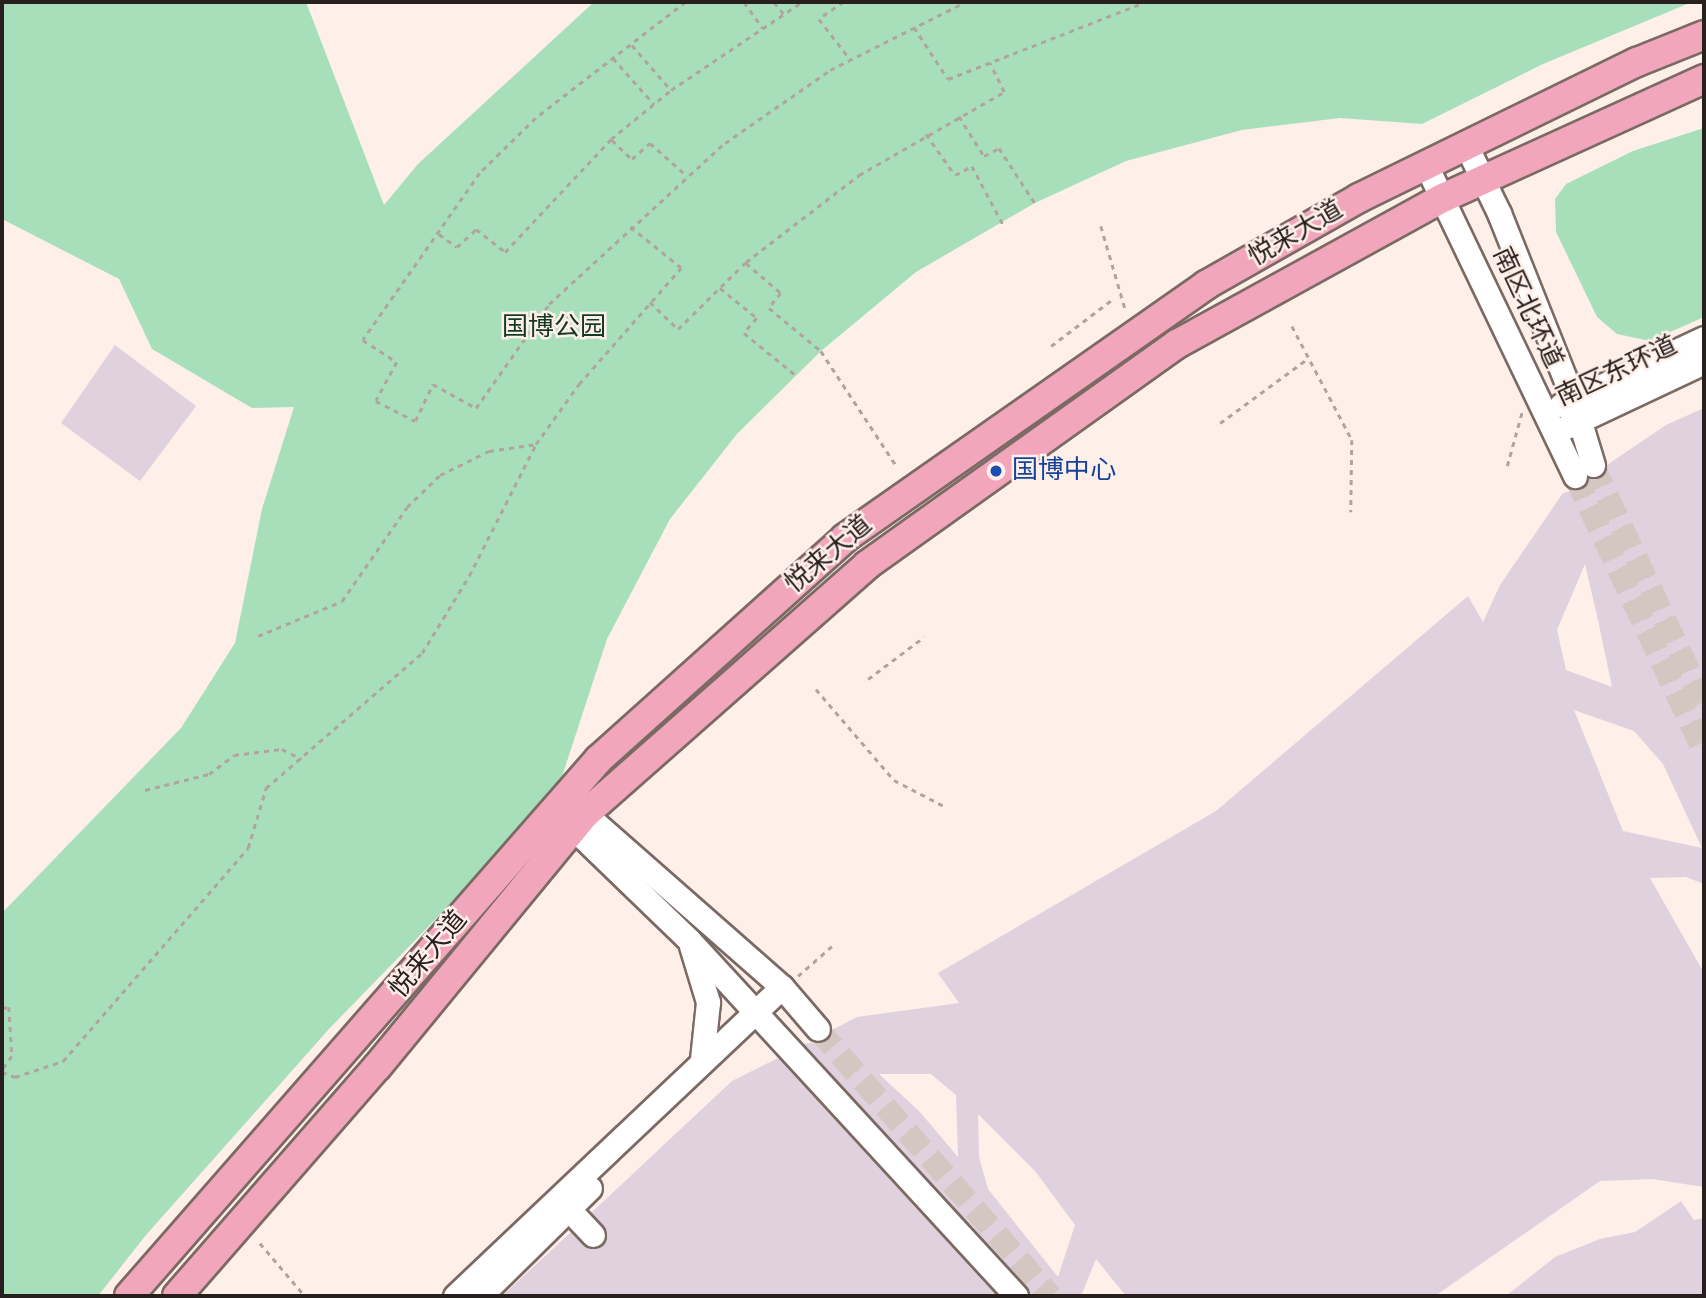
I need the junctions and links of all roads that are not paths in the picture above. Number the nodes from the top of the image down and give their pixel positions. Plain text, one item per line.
1 (1704, 35) edge
2 (1704, 79) edge
3 (1466, 145) junction
4 (1426, 165) junction
5 (1484, 181) junction
6 (1443, 198) junction
7 (1704, 338) edge
8 (1704, 362) edge
9 (1576, 410) junction
10 (1541, 417) junction
11 (559, 801) junction
12 (579, 820) junction
13 (689, 940) junction
14 (789, 982) junction
15 (757, 1015) junction
16 (818, 1029) tunnel mouth
17 (702, 1059) junction
18 (563, 1204) junction
19 (593, 1235) dead end
20 (129, 1296) edge
21 (177, 1296) edge
22 (455, 1296) edge
23 (480, 1296) edge
24 (1016, 1296) edge

1 - 3 main road, 悦来大道
2 - 5 main road, 悦来大道
3 - 4 main road, 悦来大道
3 - 5 street, 南区北环道
4 - 6 street, 南区北环道
4 - 11 main road, 悦来大道
5 - 6 main road, 悦来大道
5 - 9 street, 南区北环道
6 - 10 street, 南区北环道
6 - 12 main road, 悦来大道
7 - 9 street, 南区东环道
8 - 9 street, 南区东环道
9 - 10 street, 南区东环道
9 - 10 street, 南区北环道
11 - 12 street
11 - 20 main road, 悦来大道
12 - 13 street
12 - 14 street
12 - 21 main road, 悦来大道
13 - 15 street
13 - 17 street
14 - 15 street
14 - 16 street
15 - 17 street
15 - 18 street
15 - 24 street
17 - 18 street
18 - 19 street
18 - 22 street
18 - 23 street

